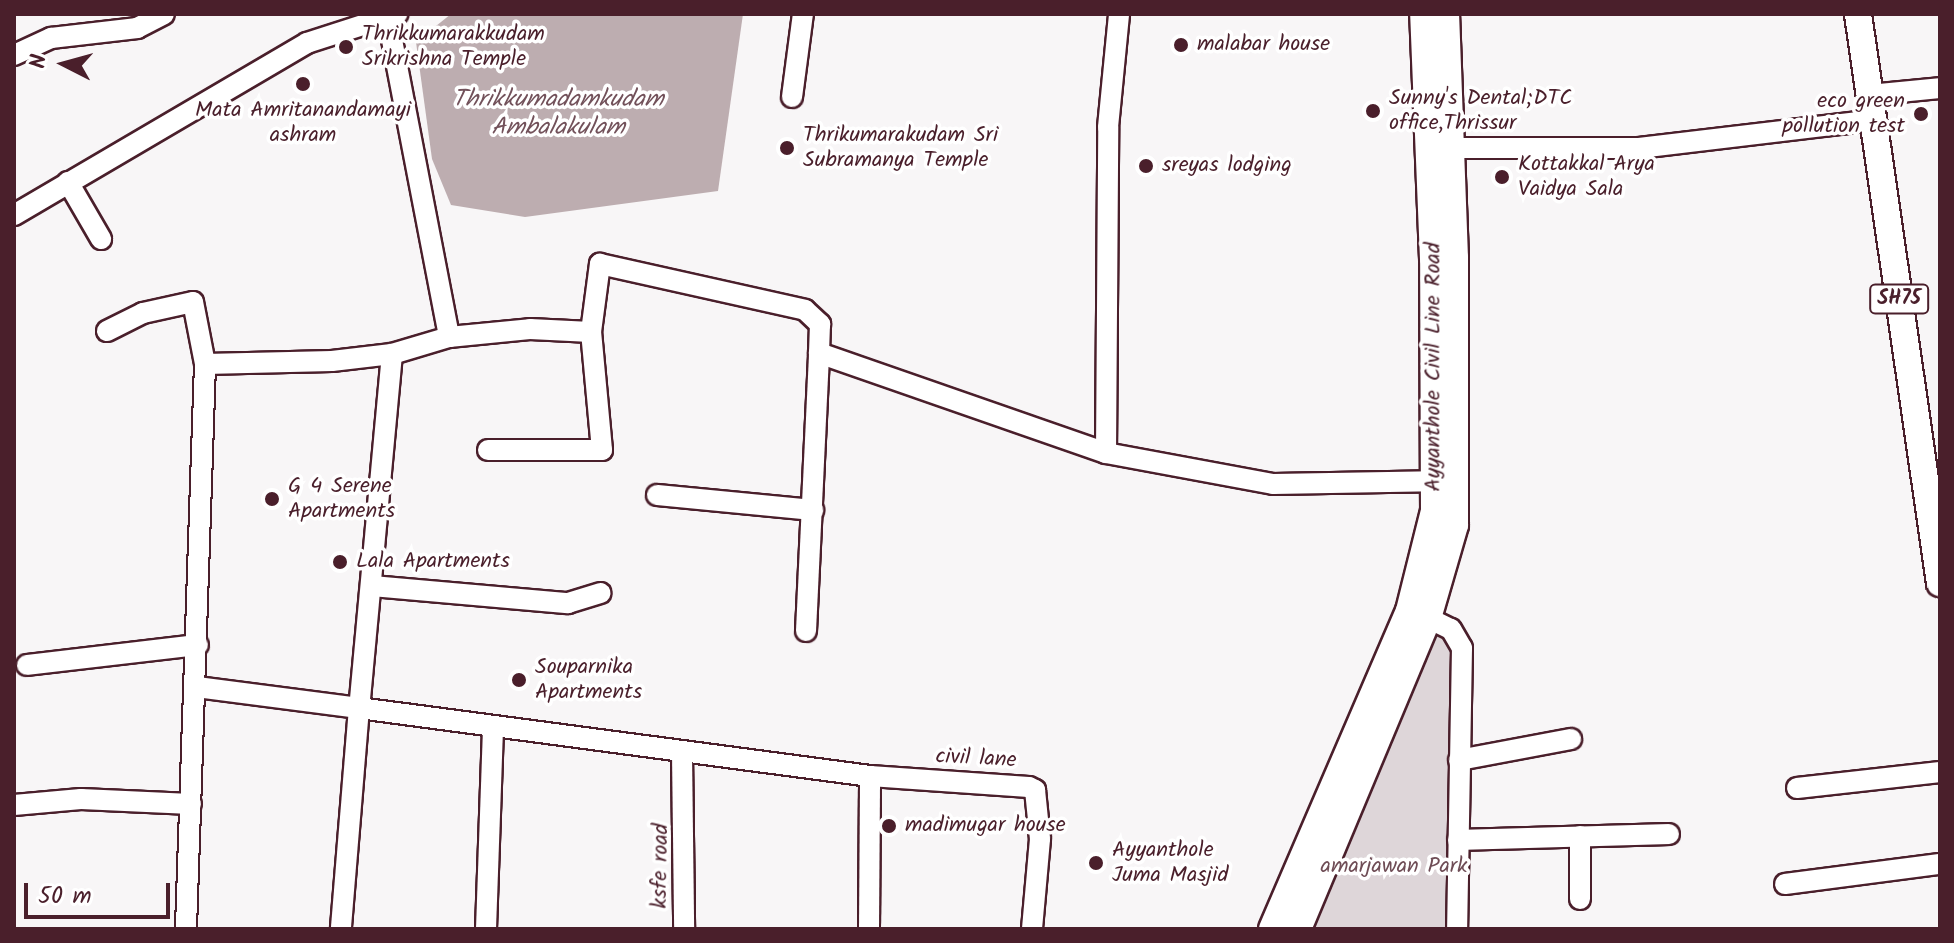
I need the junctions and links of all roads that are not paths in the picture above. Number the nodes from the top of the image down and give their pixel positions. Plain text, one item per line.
1 (164, 14) edge
2 (803, 14) edge
3 (1119, 14) edge
4 (1423, 14) edge
5 (1446, 14) edge
6 (1858, 14) edge
7 (391, 15) edge
8 (14, 55) edge
9 (1940, 88) edge
10 (792, 97) dead end
11 (1871, 108) junction
12 (1451, 148) junction
13 (68, 182) junction
14 (14, 215) edge
15 (1443, 224) junction
16 (101, 239) dead end
17 (107, 331) dead end
18 (591, 332) junction
19 (449, 337) junction
20 (819, 353) junction
21 (392, 354) junction
22 (205, 364) junction
23 (488, 450) dead end
24 (1106, 453) junction
25 (1448, 482) junction
26 (657, 495) dead end
27 (813, 510) junction
28 (1435, 564) junction
29 (1940, 583) edge
30 (372, 586) junction
31 (601, 593) dead end
32 (1428, 618) junction
33 (806, 631) dead end
34 (198, 645) junction
35 (27, 665) dead end
36 (197, 687) junction
37 (359, 708) junction
38 (493, 729) junction
39 (1571, 739) dead end
40 (682, 753) junction
41 (1459, 760) junction
42 (1940, 772) edge
43 (870, 776) junction
44 (1797, 788) dead end
45 (191, 804) junction
46 (14, 805) edge
47 (1669, 834) dead end
48 (1580, 836) junction
49 (1458, 840) junction
50 (1940, 864) edge
51 (1785, 884) dead end
52 (1580, 899) dead end
53 (186, 929) edge
54 (341, 929) edge
55 (486, 929) edge
56 (684, 929) edge
57 (869, 929) edge
58 (1032, 929) edge
59 (1272, 929) edge
60 (1298, 929) edge
61 (1457, 929) edge

1 - 8 street
2 - 10 street
3 - 24 street
4 - 15 main road, Ayyanthole Civil Line Road
5 - 12 main road, Ayyanthole Civil Line Road
6 - 11 main road, SH75
7 - 13 street
7 - 19 street
9 - 11 street
11 - 12 street
11 - 29 main road, SH75
12 - 15 main road, Ayyanthole Civil Line Road
13 - 14 street
13 - 16 street
15 - 25 main road, Ayyanthole Civil Line Road
17 - 22 street
18 - 19 street
18 - 20 street
18 - 23 street
19 - 21 street
20 - 24 street
20 - 27 street
21 - 22 street
21 - 30 street
22 - 34 street
24 - 25 street
25 - 28 main road, Ayyanthole Civil Line Road
26 - 27 street
27 - 33 street
28 - 32 main road, Ayyanthole Civil Line Road
28 - 59 main road, Ayyanthole Civil Line Road
30 - 31 street
30 - 37 street
32 - 41 street
32 - 60 main road, Ayyanthole Civil Line Road
34 - 35 street
34 - 36 street
36 - 37 street, civil lane
36 - 45 street
37 - 38 street, civil lane
37 - 54 street
38 - 40 street, civil lane
38 - 55 street
39 - 41 street
40 - 43 street, civil lane
40 - 56 street, ksfe road
41 - 49 street
42 - 44 street
43 - 57 street
43 - 58 street, civil lane
45 - 46 street
45 - 53 street
47 - 48 street
48 - 49 street
48 - 52 street
49 - 61 street
50 - 51 street

